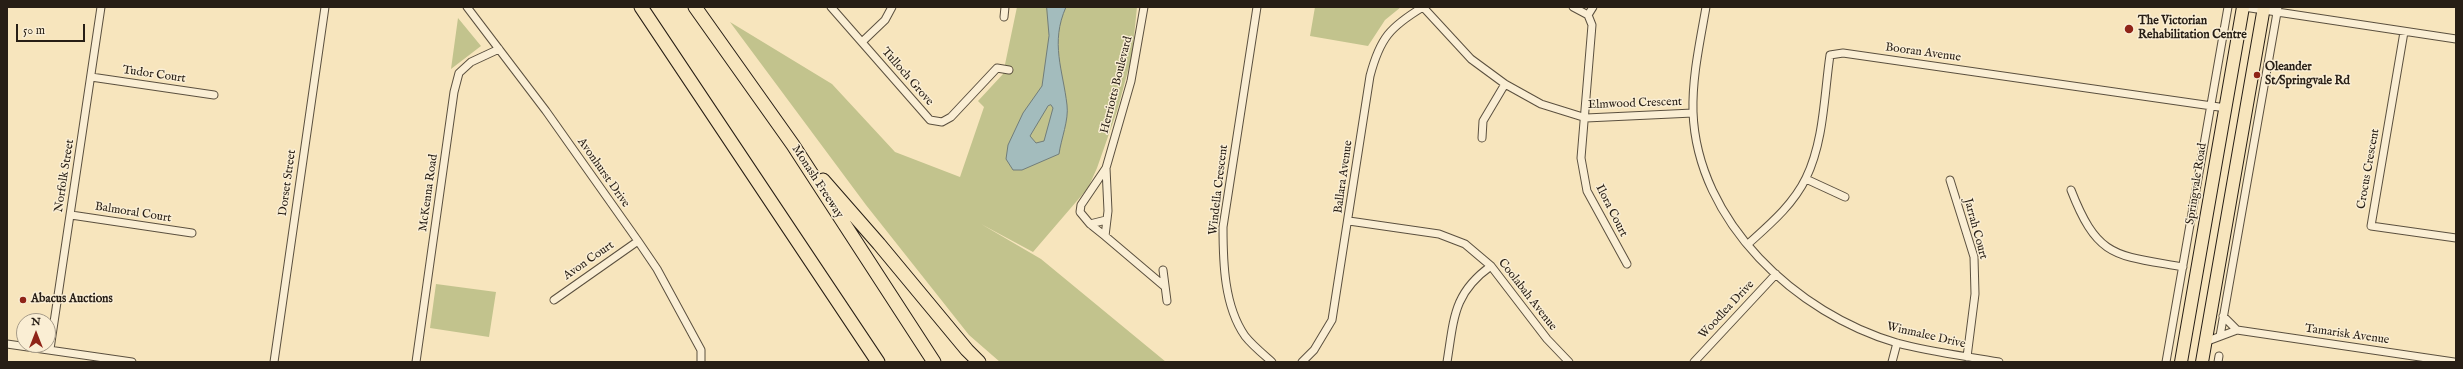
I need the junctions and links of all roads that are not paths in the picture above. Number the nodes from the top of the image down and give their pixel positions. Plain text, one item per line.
1 (101, 7) edge
2 (325, 7) edge
3 (467, 7) edge
4 (641, 7) edge
5 (695, 7) edge
6 (831, 7) edge
7 (892, 7) edge
8 (1005, 7) edge
9 (1144, 7) edge
10 (1257, 7) edge
11 (1423, 7) edge
12 (1573, 7) edge
13 (1593, 7) edge
14 (1706, 7) edge
15 (2228, 7) edge
16 (2244, 7) edge
17 (2263, 8) edge
18 (2278, 10) edge
19 (1588, 14) junction
20 (1004, 16) dead end
21 (2404, 32) junction
22 (2456, 39) edge
23 (862, 42) junction
24 (499, 49) junction
25 (1009, 70) dead end
26 (91, 77) junction
27 (1505, 84) junction
28 (214, 95) dead end
29 (2210, 106) junction
30 (2226, 108) junction
31 (1694, 114) junction
32 (1586, 118) junction
33 (1482, 138) dead end
34 (793, 145) junction
35 (1106, 168) junction
36 (1806, 179) junction
37 (1950, 180) dead end
38 (2071, 190) dead end
39 (1845, 197) dead end
40 (71, 215) junction
41 (1106, 220) junction
42 (1349, 221) junction
43 (1090, 224) junction
44 (192, 233) dead end
45 (1105, 236) junction
46 (2456, 238) edge
47 (638, 240) junction
48 (1748, 244) junction
49 (1627, 264) dead end
50 (1491, 266) junction
51 (2183, 267) junction
52 (1163, 270) dead end
53 (1776, 274) junction
54 (1164, 286) junction
55 (554, 300) dead end
56 (1167, 301) dead end
57 (56, 313) edge
58 (2223, 316) junction
59 (2236, 330) junction
60 (2220, 336) junction
61 (2205, 342) junction
62 (1897, 343) junction
63 (56, 350) edge
64 (1967, 357) junction
65 (132, 362) edge
66 (274, 362) edge
67 (416, 362) edge
68 (701, 362) edge
69 (878, 362) edge
70 (934, 362) edge
71 (980, 362) edge
72 (1272, 362) edge
73 (1302, 362) edge
74 (1447, 362) edge
75 (1569, 362) edge
76 (1694, 362) edge
77 (1892, 362) edge
78 (1999, 362) edge
79 (2166, 362) edge
80 (2181, 362) edge
81 (2202, 362) edge
82 (2454, 362) edge

1 - 26 street, Norfolk Street
2 - 66 street, Dorset Street
3 - 24 street, Avonhurst Drive
4 - 69 highway
5 - 34 highway, Monash Freeway
6 - 23 street, Tulloch Grove
7 - 23 street
8 - 20 street
9 - 35 street, Herriotts Boulevard
10 - 72 street, Windella Crescent
11 - 27 street, Elmwood Crescent
11 - 42 street, Ballara Avenue
12 - 19 street
13 - 19 street
14 - 31 street, Winmalee Drive
15 - 29 street, Springvale Road
16 - 17 street
16 - 30 highway, Springvale Road
17 - 18 street
17 - 61 highway
18 - 21 street
18 - 58 street
19 - 32 street, Ilora Court
21 - 22 street
21 - 46 street, Crocus Crescent
23 - 25 street, Tulloch Grove
24 - 47 street, Avonhurst Drive
24 - 67 street, McKenna Road
26 - 28 street, Tudor Court
26 - 40 street, Norfolk Street
27 - 32 street, Elmwood Crescent
27 - 33 street
29 - 30 street, Booran Avenue
29 - 36 street, Booran Avenue
29 - 51 street, Springvale Road
30 - 80 highway, Springvale Road
31 - 32 street, Elmwood Crescent
31 - 48 street, Winmalee Drive
32 - 49 street, Ilora Court
34 - 70 highway, Monash Freeway
34 - 71 highway
35 - 41 street, Herriotts Boulevard
35 - 43 street, Herriotts Boulevard
36 - 39 street
36 - 48 street, Booran Avenue
37 - 64 street, Jarrah Court
38 - 51 street
40 - 44 street, Balmoral Court
40 - 57 street, Norfolk Street
41 - 43 street
41 - 45 street, Herriotts Boulevard
42 - 50 street, Coolabah Avenue
42 - 73 street, Ballara Avenue
43 - 45 street, Herriotts Boulevard
45 - 54 street, Herriotts Boulevard
47 - 55 street, Avon Court
47 - 68 street, Avonhurst Drive
48 - 53 street, Winmalee Drive
50 - 74 street
50 - 75 street, Coolabah Avenue
51 - 79 street, Springvale Road
52 - 54 street
53 - 62 street, Winmalee Drive
53 - 76 street, Woodlea Drive
54 - 56 street
58 - 59 street
58 - 60 street
59 - 60 street, Tamarisk Avenue
59 - 82 street, Tamarisk Avenue
60 - 61 street, Tamarisk Avenue
61 - 81 highway
62 - 64 street, Winmalee Drive
62 - 77 street
63 - 65 street
64 - 78 street, Winmalee Drive

